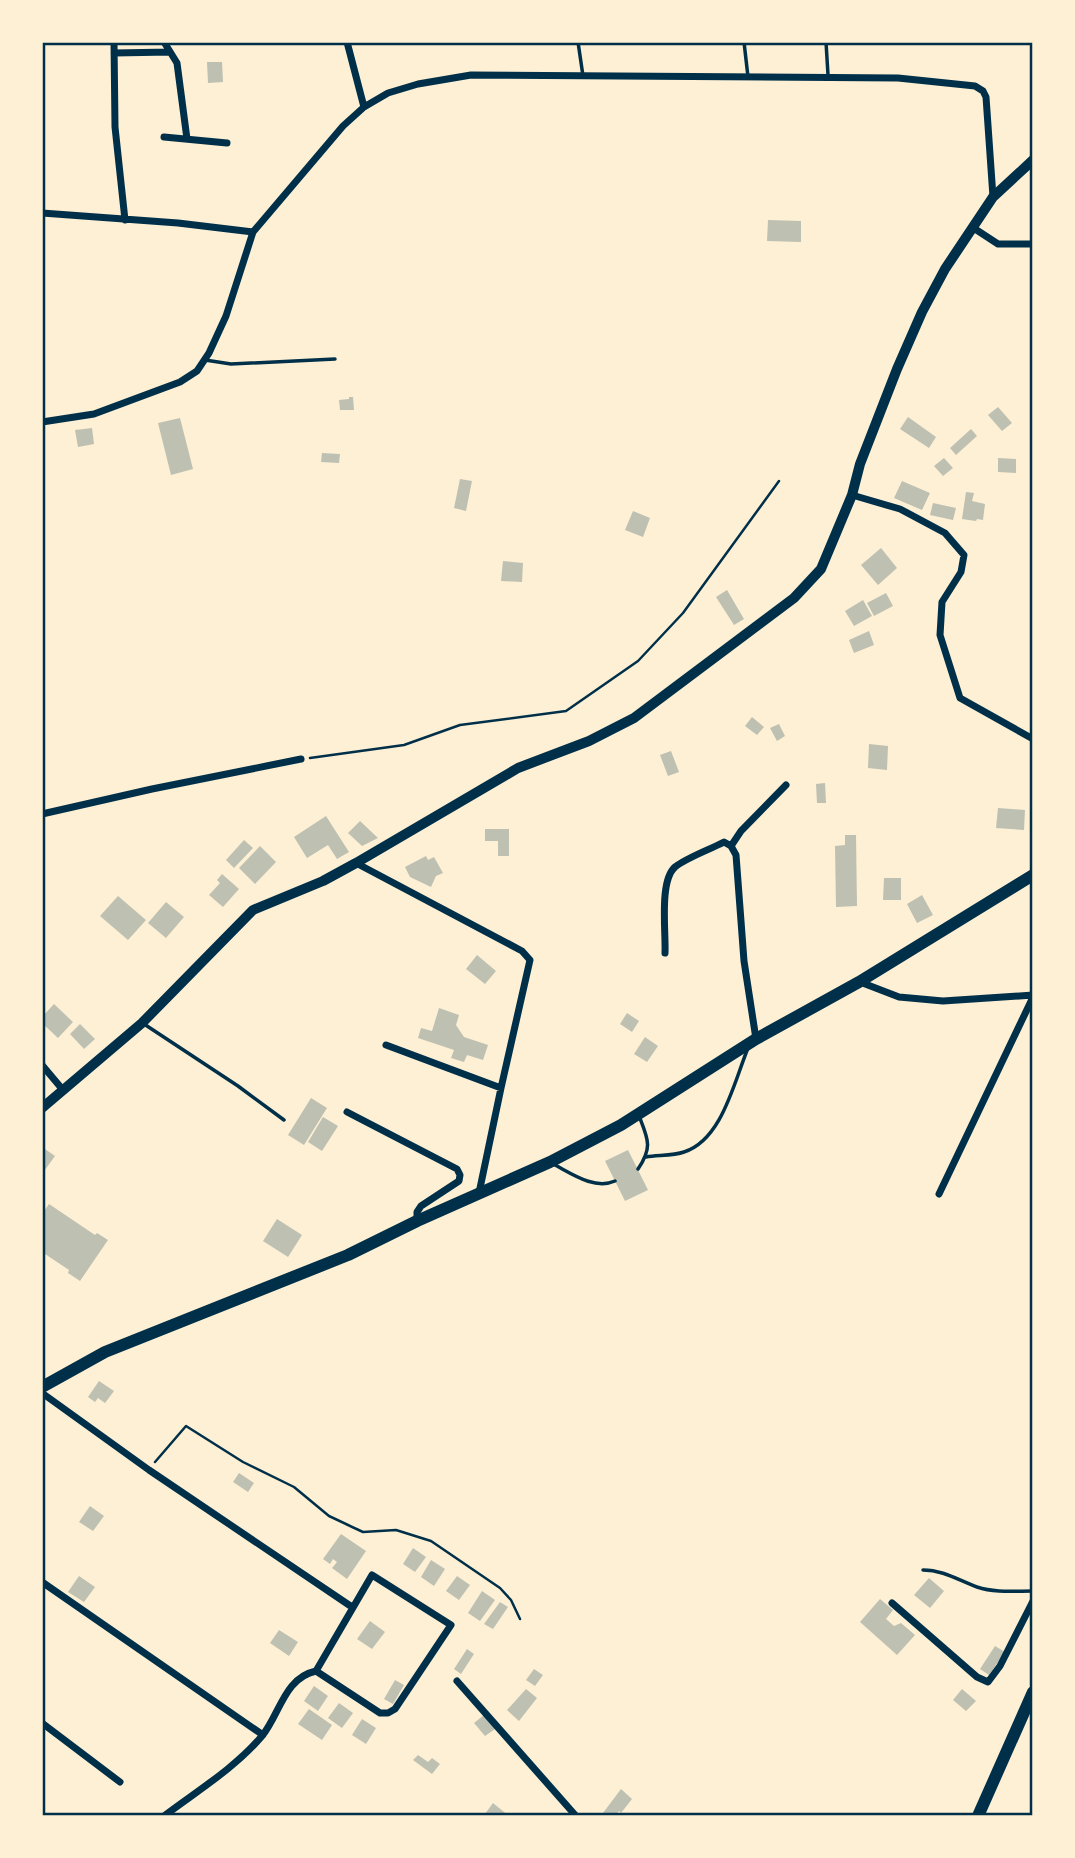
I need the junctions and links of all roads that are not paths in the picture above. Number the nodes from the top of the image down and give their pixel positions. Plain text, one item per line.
1 (114, 42) edge
2 (164, 42) edge
3 (347, 42) edge
4 (578, 42) edge
5 (744, 42) edge
6 (825, 42) edge
7 (170, 51) junction
8 (114, 53) junction
9 (583, 76) junction
10 (748, 77) junction
11 (828, 78) junction
12 (364, 107) junction
13 (164, 138) dead end
14 (187, 139) junction
15 (227, 143) dead end
16 (1033, 160) edge
17 (993, 197) junction
18 (42, 213) edge
19 (125, 220) junction
20 (972, 227) junction
21 (253, 232) junction
22 (1033, 244) edge
23 (335, 359) dead end
24 (204, 360) junction
25 (42, 422) edge
26 (852, 495) junction
27 (1033, 738) edge
28 (301, 759) road end
29 (786, 785) dead end
30 (42, 814) edge
31 (731, 846) junction
32 (356, 863) junction
33 (1033, 874) edge
34 (665, 953) dead end
35 (859, 982) junction
36 (1033, 996) edge
37 (142, 1023) junction
38 (753, 1041) junction
39 (386, 1045) dead end
40 (42, 1065) edge
41 (500, 1087) junction
42 (63, 1090) junction
43 (42, 1108) edge
44 (347, 1112) dead end
45 (639, 1114) junction
46 (284, 1120) dead end
47 (646, 1157) junction
48 (550, 1162) junction
49 (638, 1169) dead end
50 (615, 1181) dead end
51 (480, 1193) junction
52 (939, 1194) dead end
53 (418, 1221) junction
54 (42, 1387) edge
55 (42, 1393) edge
56 (923, 1570) dead end
57 (42, 1582) edge
58 (1033, 1591) edge
59 (1033, 1601) edge
60 (892, 1603) dead end
61 (352, 1607) junction
62 (316, 1671) junction
63 (457, 1681) dead end
64 (1033, 1692) edge
65 (42, 1723) edge
66 (263, 1735) junction
67 (120, 1782) dead end
68 (164, 1816) edge
69 (576, 1816) edge
70 (978, 1816) edge

1 - 8 street
2 - 7 street
3 - 12 street
4 - 9 lane
5 - 10 lane
6 - 11 lane
7 - 8 street
7 - 14 street
8 - 19 street
9 - 10 street
9 - 12 street
10 - 11 street
11 - 17 street
12 - 21 street
13 - 14 street
14 - 15 street
16 - 17 main road
17 - 20 main road
18 - 19 street
19 - 21 street
20 - 22 street
20 - 26 main road
21 - 24 street
23 - 24 lane
24 - 25 street
26 - 27 street
26 - 32 main road
28 - 30 street
29 - 31 street
31 - 34 street
31 - 38 street
32 - 37 main road
32 - 41 street
33 - 35 highway
35 - 36 street
35 - 38 highway
36 - 52 street
37 - 42 main road
37 - 46 lane
38 - 45 highway
38 - 47 lane
39 - 41 street
40 - 42 street
41 - 51 street
42 - 43 main road
44 - 53 street
45 - 47 lane
45 - 48 highway
47 - 49 lane
48 - 50 lane
48 - 51 highway
51 - 53 highway
53 - 54 highway
55 - 61 street
56 - 58 lane
57 - 66 street
59 - 60 street
61 - 62 street
61 - 62 street
62 - 66 street
63 - 69 street
64 - 70 highway
65 - 67 street
66 - 68 street

